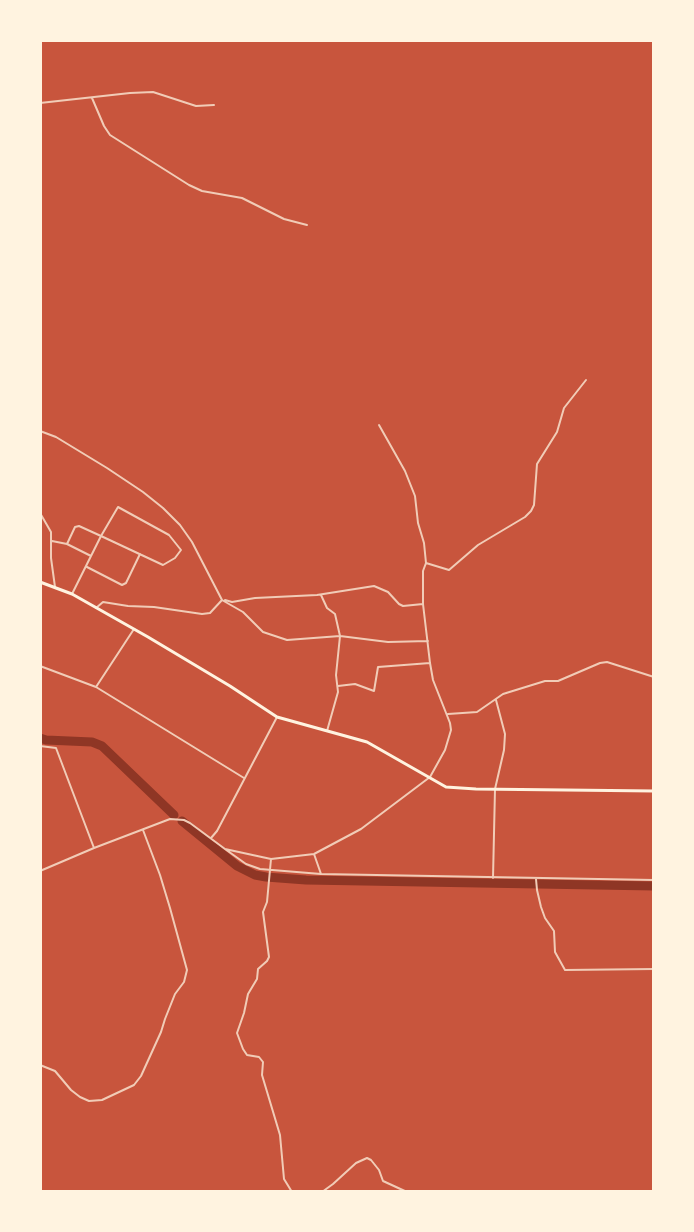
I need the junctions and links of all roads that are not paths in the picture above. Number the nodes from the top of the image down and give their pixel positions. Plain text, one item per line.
1 (92, 98) junction
2 (40, 103) edge
3 (214, 105) dead end
4 (307, 225) dead end
5 (586, 380) dead end
6 (379, 425) dead end
7 (40, 431) edge
8 (40, 513) edge
9 (100, 536) junction
10 (51, 540) junction
11 (67, 544) junction
12 (140, 554) junction
13 (91, 556) junction
14 (426, 563) junction
15 (86, 566) junction
16 (40, 582) edge
17 (55, 587) junction
18 (72, 594) junction
19 (321, 594) junction
20 (222, 600) junction
21 (423, 604) junction
22 (96, 608) junction
23 (134, 629) junction
24 (340, 636) junction
25 (428, 641) junction
26 (430, 663) junction
27 (40, 666) edge
28 (654, 677) edge
29 (338, 686) junction
30 (96, 687) junction
31 (496, 700) junction
32 (447, 714) junction
33 (277, 717) junction
34 (327, 731) junction
35 (40, 746) edge
36 (430, 777) junction
37 (244, 778) junction
38 (495, 789) junction
39 (654, 791) edge
40 (143, 830) junction
41 (210, 838) junction
42 (94, 848) junction
43 (225, 849) junction
44 (314, 854) junction
45 (271, 859) junction
46 (270, 870) junction
47 (40, 871) edge
48 (321, 874) junction
49 (493, 878) junction
50 (537, 879) junction
51 (654, 880) edge
52 (654, 969) edge
53 (40, 1065) edge
54 (292, 1191) edge
55 (322, 1191) edge
56 (407, 1191) edge

1 - 2 street
1 - 3 street
1 - 4 street
5 - 14 street
6 - 14 street
7 - 20 street
8 - 10 street
9 - 11 street
9 - 12 street
9 - 12 street
9 - 13 street
10 - 11 street
10 - 17 street
11 - 13 street
12 - 15 street
13 - 15 street
14 - 21 street
15 - 18 street
16 - 17 main road
17 - 18 main road
18 - 22 main road
19 - 20 street
19 - 21 street
19 - 24 street
20 - 22 street
20 - 24 street
21 - 25 street
22 - 23 main road
23 - 30 street
23 - 33 main road
24 - 25 street
24 - 29 street
25 - 26 street
26 - 29 street
26 - 32 street
27 - 30 street
28 - 31 street
29 - 34 street
30 - 37 street
31 - 32 street
31 - 38 street
32 - 36 street
33 - 34 main road
33 - 37 street
34 - 36 main road
35 - 42 street
36 - 38 main road
36 - 44 street
37 - 41 street
38 - 39 main road
38 - 49 street
40 - 41 street
40 - 42 street
40 - 53 street
41 - 43 street
42 - 47 street
43 - 45 street
43 - 46 street
44 - 45 street
44 - 48 street
45 - 46 street
46 - 48 street
46 - 54 street
48 - 49 street
49 - 50 street
50 - 51 street
50 - 52 street
55 - 56 street

